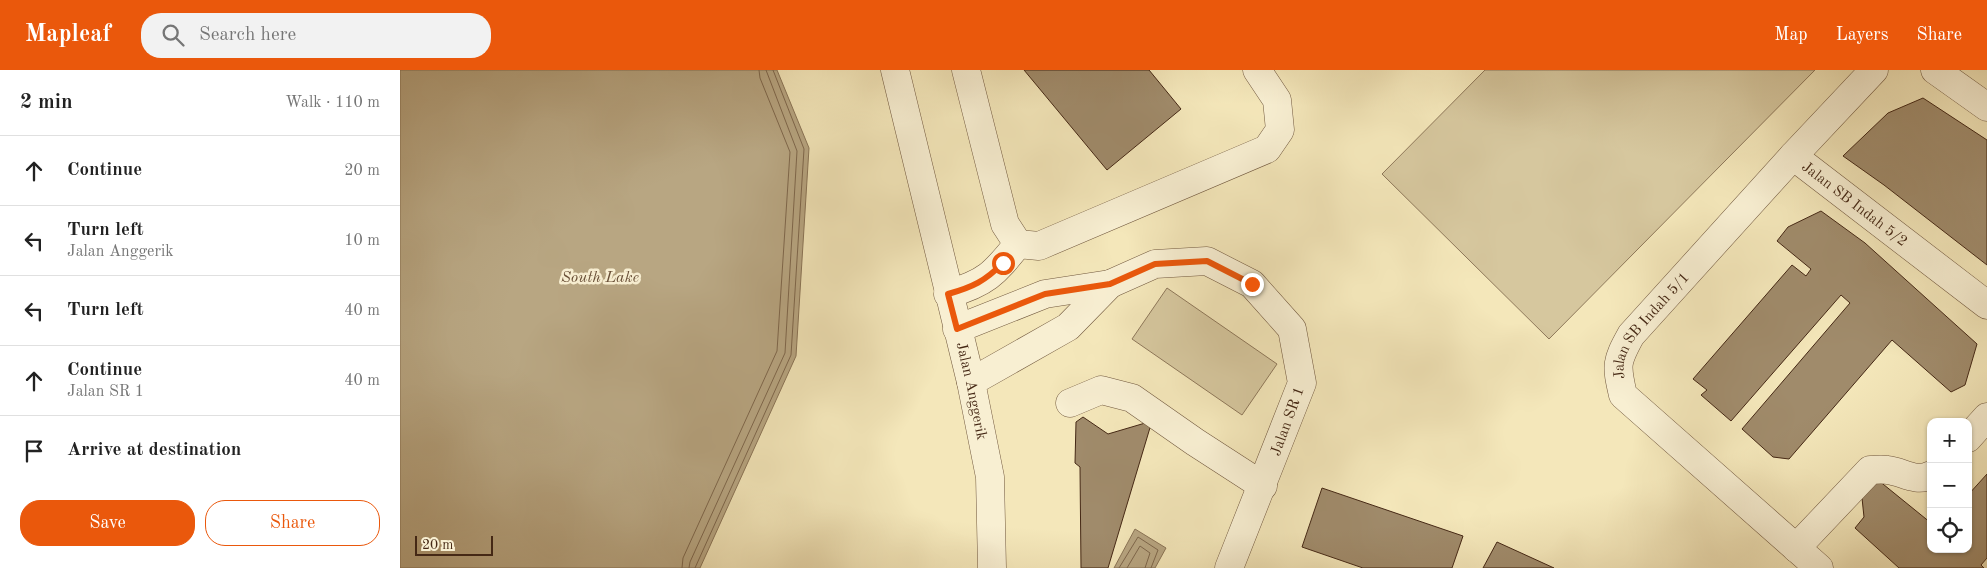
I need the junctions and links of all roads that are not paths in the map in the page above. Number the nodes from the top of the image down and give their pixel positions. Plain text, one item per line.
1 (895, 70) edge
2 (966, 70) edge
3 (1257, 70) edge
4 (1874, 70) edge
5 (1935, 70) edge
6 (1987, 107) edge
7 (1793, 156) junction
8 (1018, 244) junction
9 (1110, 284) junction
10 (948, 294) junction
11 (1987, 305) edge
12 (957, 329) junction
13 (971, 382) junction
14 (1070, 403) dead end
15 (1987, 417) edge
16 (1972, 434) edge
17 (1927, 477) edge
18 (1263, 486) junction
19 (1796, 548) junction
20 (992, 568) edge
21 (1229, 568) edge
22 (1818, 568) edge

1 - 10 street, Jalan Anggerik
2 - 8 street
3 - 8 street
4 - 7 street, Jalan SB Indah 5/2
5 - 6 street
7 - 11 street, Jalan SB Indah 5/2
7 - 19 street, Jalan SB Indah 5/1
8 - 10 street
9 - 12 street
9 - 13 street
9 - 18 street, Jalan SR 1
10 - 12 street, Jalan Anggerik
12 - 13 street, Jalan Anggerik
13 - 20 street, Jalan Anggerik
14 - 18 street
15 - 16 street
17 - 19 street
18 - 21 street, Jalan SR 1
19 - 22 street, Jalan SB Indah 5/1

